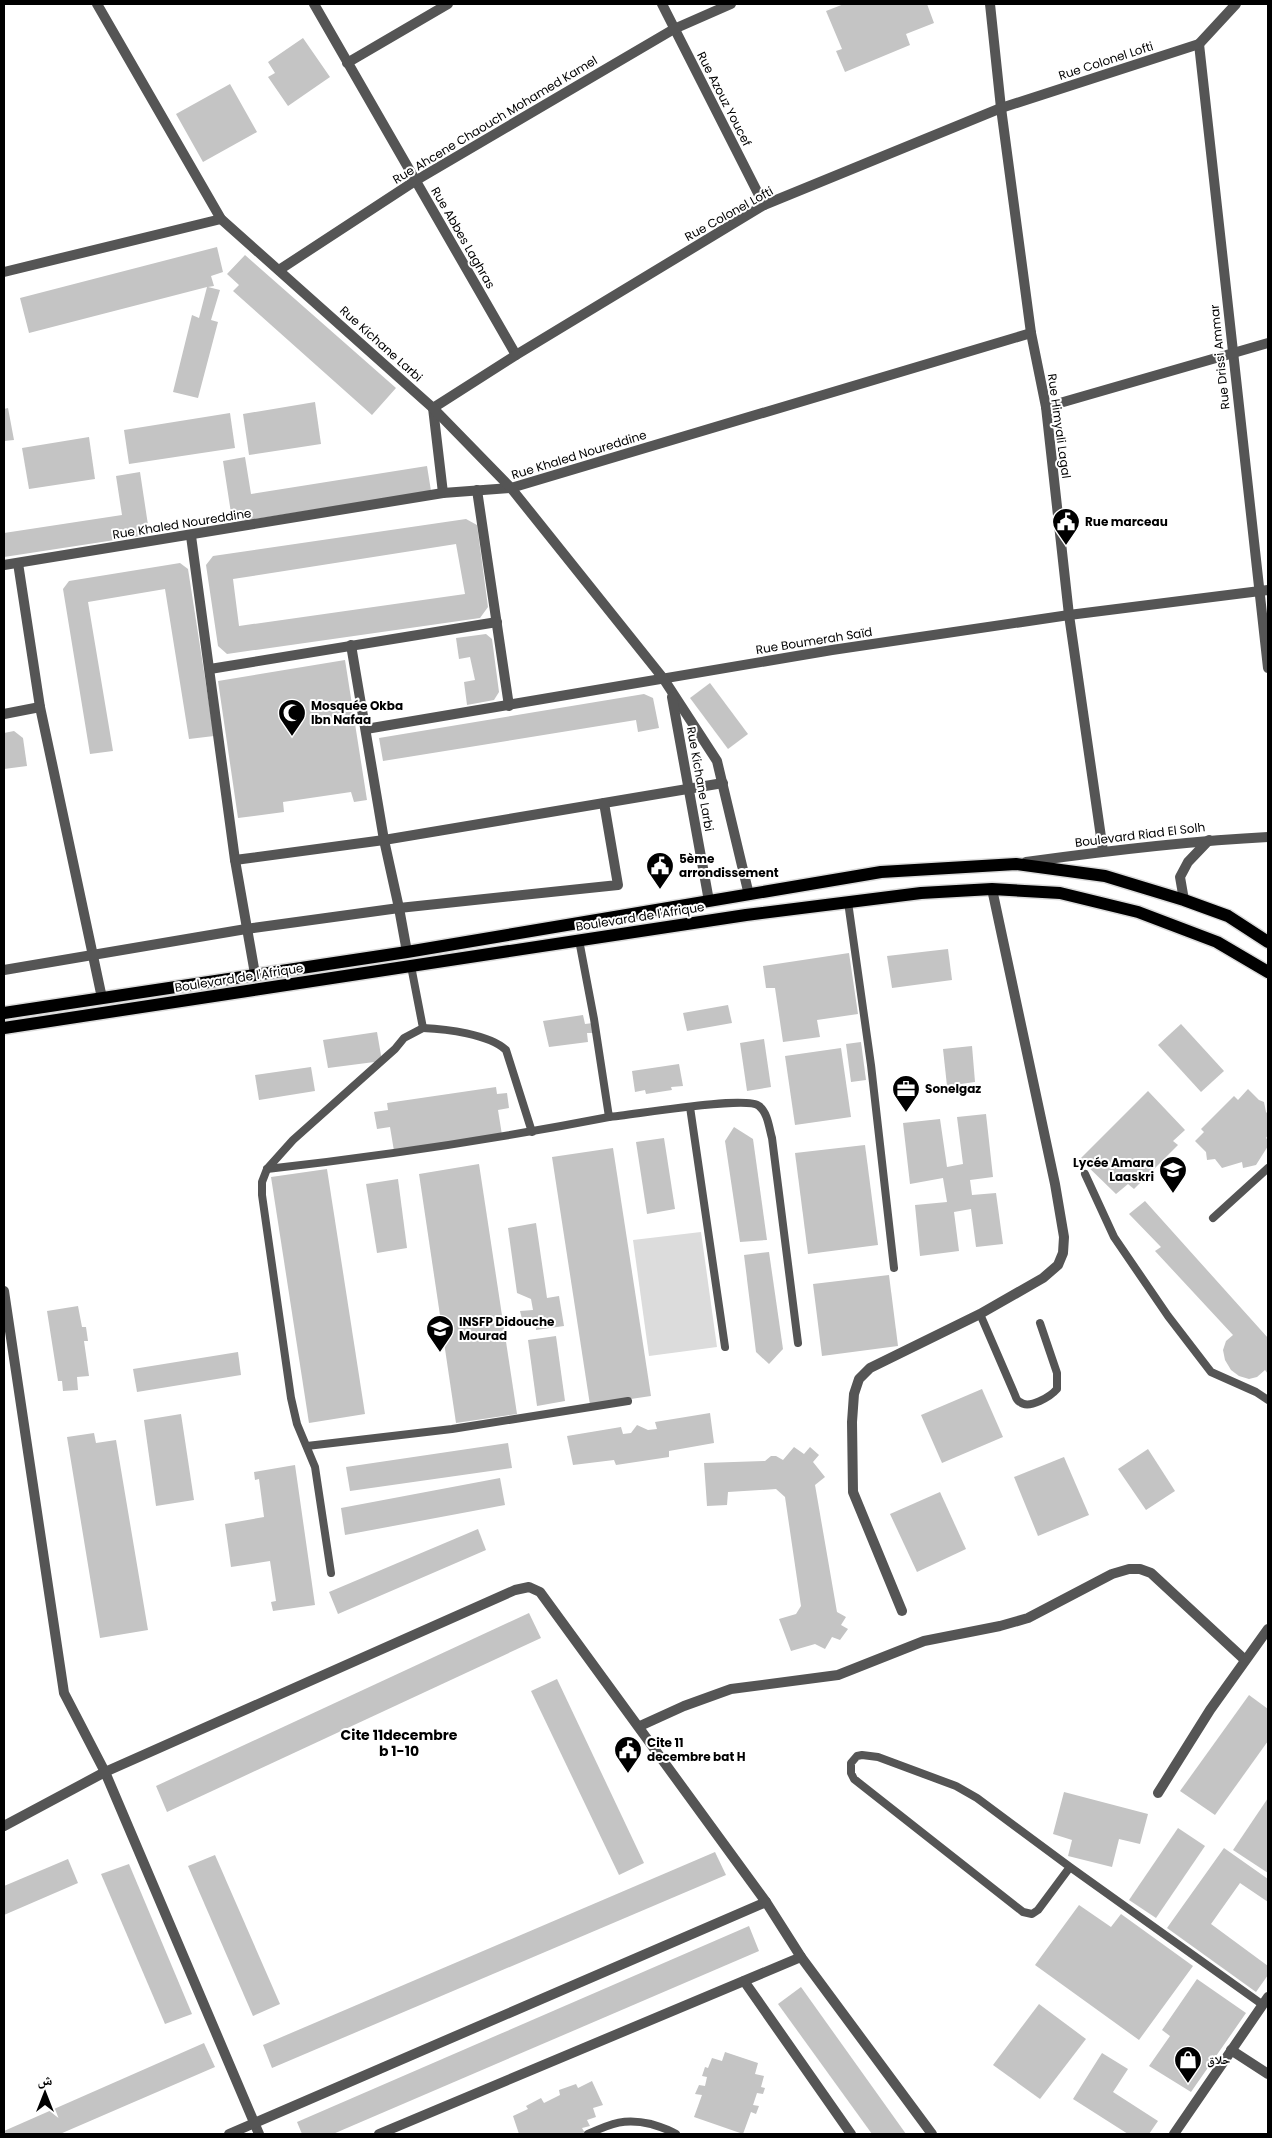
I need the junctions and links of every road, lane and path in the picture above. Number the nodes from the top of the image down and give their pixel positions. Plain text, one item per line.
1 (97, 4) edge
2 (314, 4) edge
3 (448, 4) edge
4 (662, 4) edge
5 (731, 4) edge
6 (990, 4) edge
7 (1236, 4) edge
8 (674, 29) junction
9 (1199, 44) junction
10 (347, 63) junction
11 (1001, 108) junction
12 (415, 181) junction
13 (764, 205) junction
14 (221, 219) junction
15 (279, 270) junction
16 (4, 272) edge
17 (1031, 333) junction
18 (1268, 343) edge
19 (1232, 354) junction
20 (516, 355) junction
21 (1046, 407) junction
22 (433, 408) junction
23 (511, 488) junction
24 (477, 490) junction
25 (444, 493) junction
26 (191, 536) junction
27 (18, 563) junction
28 (4, 565) edge
29 (1264, 591) edge
30 (1069, 615) junction
31 (497, 622) junction
32 (351, 645) junction
33 (1268, 668) edge
34 (210, 669) junction
35 (662, 678) junction
36 (671, 691) junction
37 (510, 706) junction
38 (40, 707) junction
39 (4, 714) edge
40 (366, 729) junction
41 (723, 783) junction
42 (689, 788) junction
43 (604, 803) junction
44 (1268, 837) edge
45 (384, 840) junction
46 (1209, 840) junction
47 (1103, 851) junction
48 (235, 860) junction
49 (1016, 864) junction
50 (992, 889) junction
51 (749, 895) junction
52 (1184, 900) junction
53 (709, 901) junction
54 (848, 902) junction
55 (399, 908) junction
56 (246, 929) junction
57 (579, 940) junction
58 (1268, 942) edge
59 (407, 952) junction
60 (93, 955) junction
61 (411, 966) junction
62 (4, 970) edge
63 (1268, 972) edge
64 (255, 974) junction
65 (102, 998) junction
66 (4, 1013) edge
67 (4, 1028) edge
68 (423, 1028) junction
69 (690, 1108) junction
70 (609, 1118) junction
71 (532, 1132) junction
72 (1268, 1168) edge
73 (267, 1169) junction
74 (1085, 1174) dead end
75 (1213, 1218) dead end
76 (894, 1268) dead end
77 (4, 1291) edge
78 (980, 1314) junction
79 (1040, 1323) dead end
80 (798, 1343) dead end
81 (725, 1347) dead end
82 (1268, 1400) edge
83 (628, 1402) dead end
84 (307, 1446) junction
85 (331, 1573) dead end
86 (902, 1611) dead end
87 (1268, 1629) edge
88 (1245, 1660) junction
89 (640, 1726) junction
90 (105, 1772) junction
91 (1158, 1793) dead end
92 (4, 1826) edge
93 (1070, 1867) junction
94 (766, 1902) junction
95 (801, 1957) junction
96 (744, 1981) junction
97 (1266, 2001) edge
98 (1231, 2050) junction
99 (1268, 2074) edge
100 (254, 2123) junction
101 (229, 2134) edge
102 (259, 2134) edge
103 (379, 2134) edge
104 (588, 2134) edge
105 (676, 2134) edge
106 (851, 2134) edge
107 (932, 2134) edge
108 (1174, 2134) edge

1 - 14 street, Rue Kichane Larbi
2 - 10 street, Rue Abbes Laghras
3 - 10 street
4 - 8 street, Rue Azouz Youcef
5 - 8 street, Rue Ahcene Chaouch Mohamed Kamel
6 - 11 street, Rue Himyali Lagal
7 - 9 street
8 - 12 street, Rue Ahcene Chaouch Mohamed Kamel
8 - 13 street, Rue Azouz Youcef
9 - 11 street, Rue Colonel Lofti
9 - 19 street, Rue Drissi Ammar
10 - 12 street, Rue Abbes Laghras
11 - 13 street, Rue Colonel Lofti
11 - 17 street, Rue Himyali Lagal
12 - 15 street, Rue Ahcene Chaouch Mohamed Kamel
12 - 20 street, Rue Abbes Laghras
13 - 20 street, Rue Colonel Lofti
14 - 15 street, Rue Kichane Larbi
14 - 16 street
15 - 22 street, Rue Kichane Larbi
17 - 21 street, Rue Himyali Lagal
17 - 23 street, Rue Khaled Noureddine
18 - 19 street
19 - 21 street
19 - 29 street, Rue Drissi Ammar
20 - 22 street, Rue Colonel Lofti
21 - 30 street, Rue Himyali Lagal
22 - 23 street, Rue Kichane Larbi
22 - 25 street
23 - 24 street, Rue Khaled Noureddine
23 - 35 street, Rue Kichane Larbi
24 - 25 street, Rue Khaled Noureddine
24 - 31 street
25 - 26 street, Rue Khaled Noureddine
26 - 27 street, Rue Khaled Noureddine
26 - 34 street
27 - 28 street, Rue Khaled Noureddine
27 - 38 street
29 - 30 street, Rue Boumerah Saïd
29 - 33 street, Rue Drissi Ammar
30 - 35 street, Rue Boumerah Saïd
30 - 47 street, Rue Himyali Lagal
31 - 32 street
31 - 37 street
32 - 34 street
32 - 40 street
34 - 48 street
35 - 36 street, Rue Kichane Larbi
35 - 37 street, Rue Boumerah Saïd
36 - 41 street, Rue Kichane Larbi
36 - 42 street, Rue Kichane Larbi
37 - 40 street, Rue Boumerah Saïd
38 - 39 street
38 - 60 street
40 - 45 street
41 - 42 street
41 - 51 street, Rue Kichane Larbi
42 - 43 street
42 - 53 street, Rue Kichane Larbi
43 - 45 street
43 - 55 street
44 - 46 street, Boulevard Riad El Solh
45 - 48 street
45 - 55 street
46 - 47 street, Boulevard Riad El Solh
46 - 52 street
47 - 49 street, Boulevard Riad El Solh
48 - 56 street
49 - 51 main road, Boulevard de l'Afrique
49 - 52 main road, Boulevard de l'Afrique
50 - 54 main road, Boulevard de l'Afrique
50 - 63 main road, Boulevard de l'Afrique
50 - 78 street
51 - 53 main road, Boulevard de l'Afrique
52 - 58 main road, Boulevard de l'Afrique
53 - 59 main road, Boulevard de l'Afrique
54 - 57 main road, Boulevard de l'Afrique
54 - 76 lane
55 - 56 street
55 - 59 street
56 - 60 street
56 - 64 street
57 - 61 main road, Boulevard de l'Afrique
57 - 70 lane
59 - 64 main road, Boulevard de l'Afrique
60 - 62 street
60 - 65 street
61 - 67 main road, Boulevard de l'Afrique
61 - 68 lane
64 - 65 main road, Boulevard de l'Afrique
65 - 66 main road, Boulevard de l'Afrique
68 - 71 lane
68 - 73 lane
69 - 70 lane
69 - 80 lane
69 - 81 lane
70 - 71 lane
71 - 73 lane
72 - 75 lane
73 - 84 lane
74 - 82 lane
77 - 90 street
78 - 79 lane
78 - 86 street
83 - 84 lane
84 - 85 lane
87 - 88 street
88 - 89 street
88 - 91 street
89 - 90 street
89 - 94 street
90 - 92 street
90 - 100 street
93 - 93 lane
93 - 97 lane
94 - 95 street
94 - 100 street
95 - 96 street
95 - 107 street
96 - 103 street
96 - 106 street
97 - 98 street
98 - 99 street
98 - 108 street
100 - 101 street
100 - 102 street
104 - 105 lane

